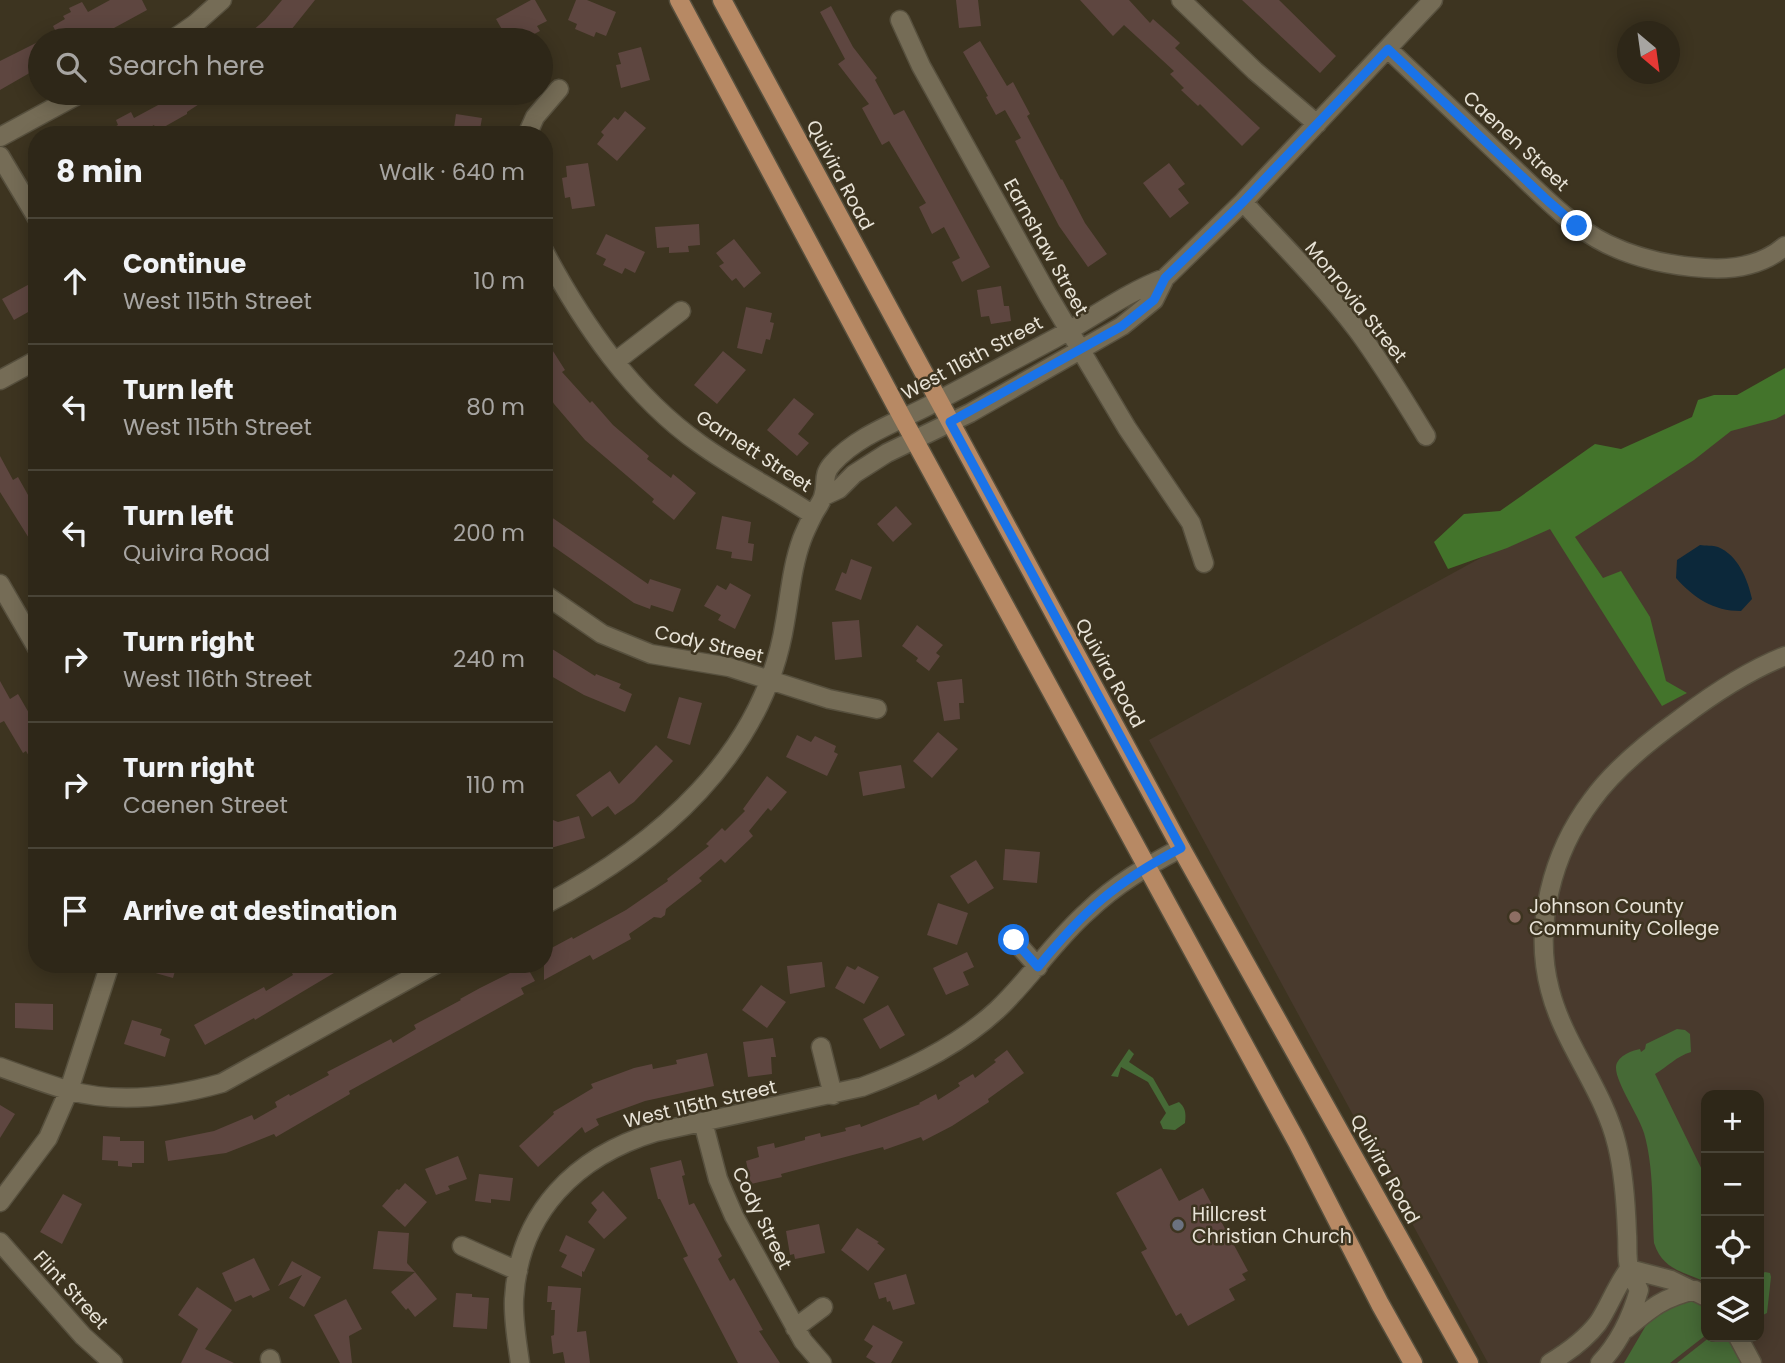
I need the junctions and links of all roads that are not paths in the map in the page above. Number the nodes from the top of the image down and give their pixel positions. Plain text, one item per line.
1 (222, 0) edge
2 (679, 0) edge
3 (722, 0) edge
4 (1181, 0) edge
5 (1433, 0) edge
6 (900, 20) dead end
7 (189, 28) edge
8 (1388, 49) junction
9 (559, 89) dead end
10 (553, 96) edge
11 (59, 105) edge
12 (545, 105) edge
13 (1317, 124) junction
14 (531, 126) edge
15 (0, 137) edge
16 (0, 156) edge
17 (1243, 202) junction
18 (28, 203) edge
19 (1785, 246) edge
20 (553, 267) edge
21 (1165, 278) junction
22 (681, 311) dead end
23 (1069, 330) junction
24 (1080, 350) junction
25 (616, 361) junction
26 (28, 365) edge
27 (0, 380) edge
28 (938, 400) junction
29 (903, 419) junction
30 (950, 422) junction
31 (1426, 436) dead end
32 (914, 439) junction
33 (824, 496) junction
34 (813, 515) junction
35 (1204, 563) dead end
36 (0, 584) edge
37 (553, 600) edge
38 (28, 632) edge
39 (1785, 656) edge
40 (770, 679) junction
41 (877, 709) dead end
42 (1181, 848) junction
43 (1147, 866) junction
44 (553, 900) edge
45 (1014, 940) dead end
46 (1038, 967) junction
47 (107, 973) edge
48 (420, 973) edge
49 (821, 1047) dead end
50 (0, 1067) edge
51 (69, 1090) junction
52 (832, 1095) junction
53 (703, 1122) junction
54 (0, 1202) edge
55 (0, 1242) edge
56 (462, 1246) dead end
57 (1629, 1269) junction
58 (518, 1271) junction
59 (1700, 1294) edge
60 (823, 1307) dead end
61 (796, 1328) junction
62 (1622, 1333) junction
63 (1741, 1342) edge
64 (113, 1363) edge
65 (520, 1363) edge
66 (822, 1363) edge
67 (1413, 1363) edge
68 (1469, 1363) edge
69 (1550, 1363) edge
70 (1600, 1363) edge
71 (1752, 1363) edge

1 - 7 street
2 - 29 main road
3 - 28 main road, Quivira Road
4 - 13 street
5 - 8 street, West 116th Street
6 - 23 street, Earnshaw Street
8 - 13 street, West 116th Street
8 - 19 street, Caenen Street
9 - 10 street
11 - 15 street
12 - 14 street
13 - 17 street, West 116th Street
16 - 18 street
17 - 21 street, West 116th Street
17 - 31 street, Monrovia Street
20 - 25 street, Garnett Street
21 - 23 street, West 116th Street
21 - 24 street, West 116th Street
22 - 25 street
23 - 24 street, Earnshaw Street
23 - 28 street, West 116th Street
24 - 30 street, West 116th Street
24 - 35 street, Earnshaw Street
25 - 34 street, Garnett Street
26 - 27 street
28 - 29 street, West 116th Street
28 - 30 main road, Quivira Road
29 - 32 main road
29 - 33 street, West 116th Street
30 - 32 street, West 116th Street
30 - 42 main road, Quivira Road
32 - 33 street, West 116th Street
32 - 43 main road
33 - 34 street, West 116th Street
34 - 40 street, West 116th Street
36 - 38 street
37 - 40 street, Cody Street
39 - 57 street
40 - 41 street, Cody Street
40 - 44 street, West 116th Street
42 - 43 street, West 115th Street
42 - 68 main road, Quivira Road
43 - 46 street, West 115th Street
43 - 67 main road
45 - 46 street
46 - 52 street, West 115th Street
47 - 51 street
48 - 51 street
49 - 52 street
50 - 51 street
51 - 54 street
52 - 53 street, West 115th Street
53 - 58 street, West 115th Street
53 - 61 street, Cody Street
55 - 64 street, Flint Street
56 - 58 street
57 - 59 street
57 - 62 street
57 - 69 street
58 - 65 street, West 115th Street
59 - 62 street
60 - 61 street
61 - 66 street, Cody Street
62 - 70 street
63 - 71 street

